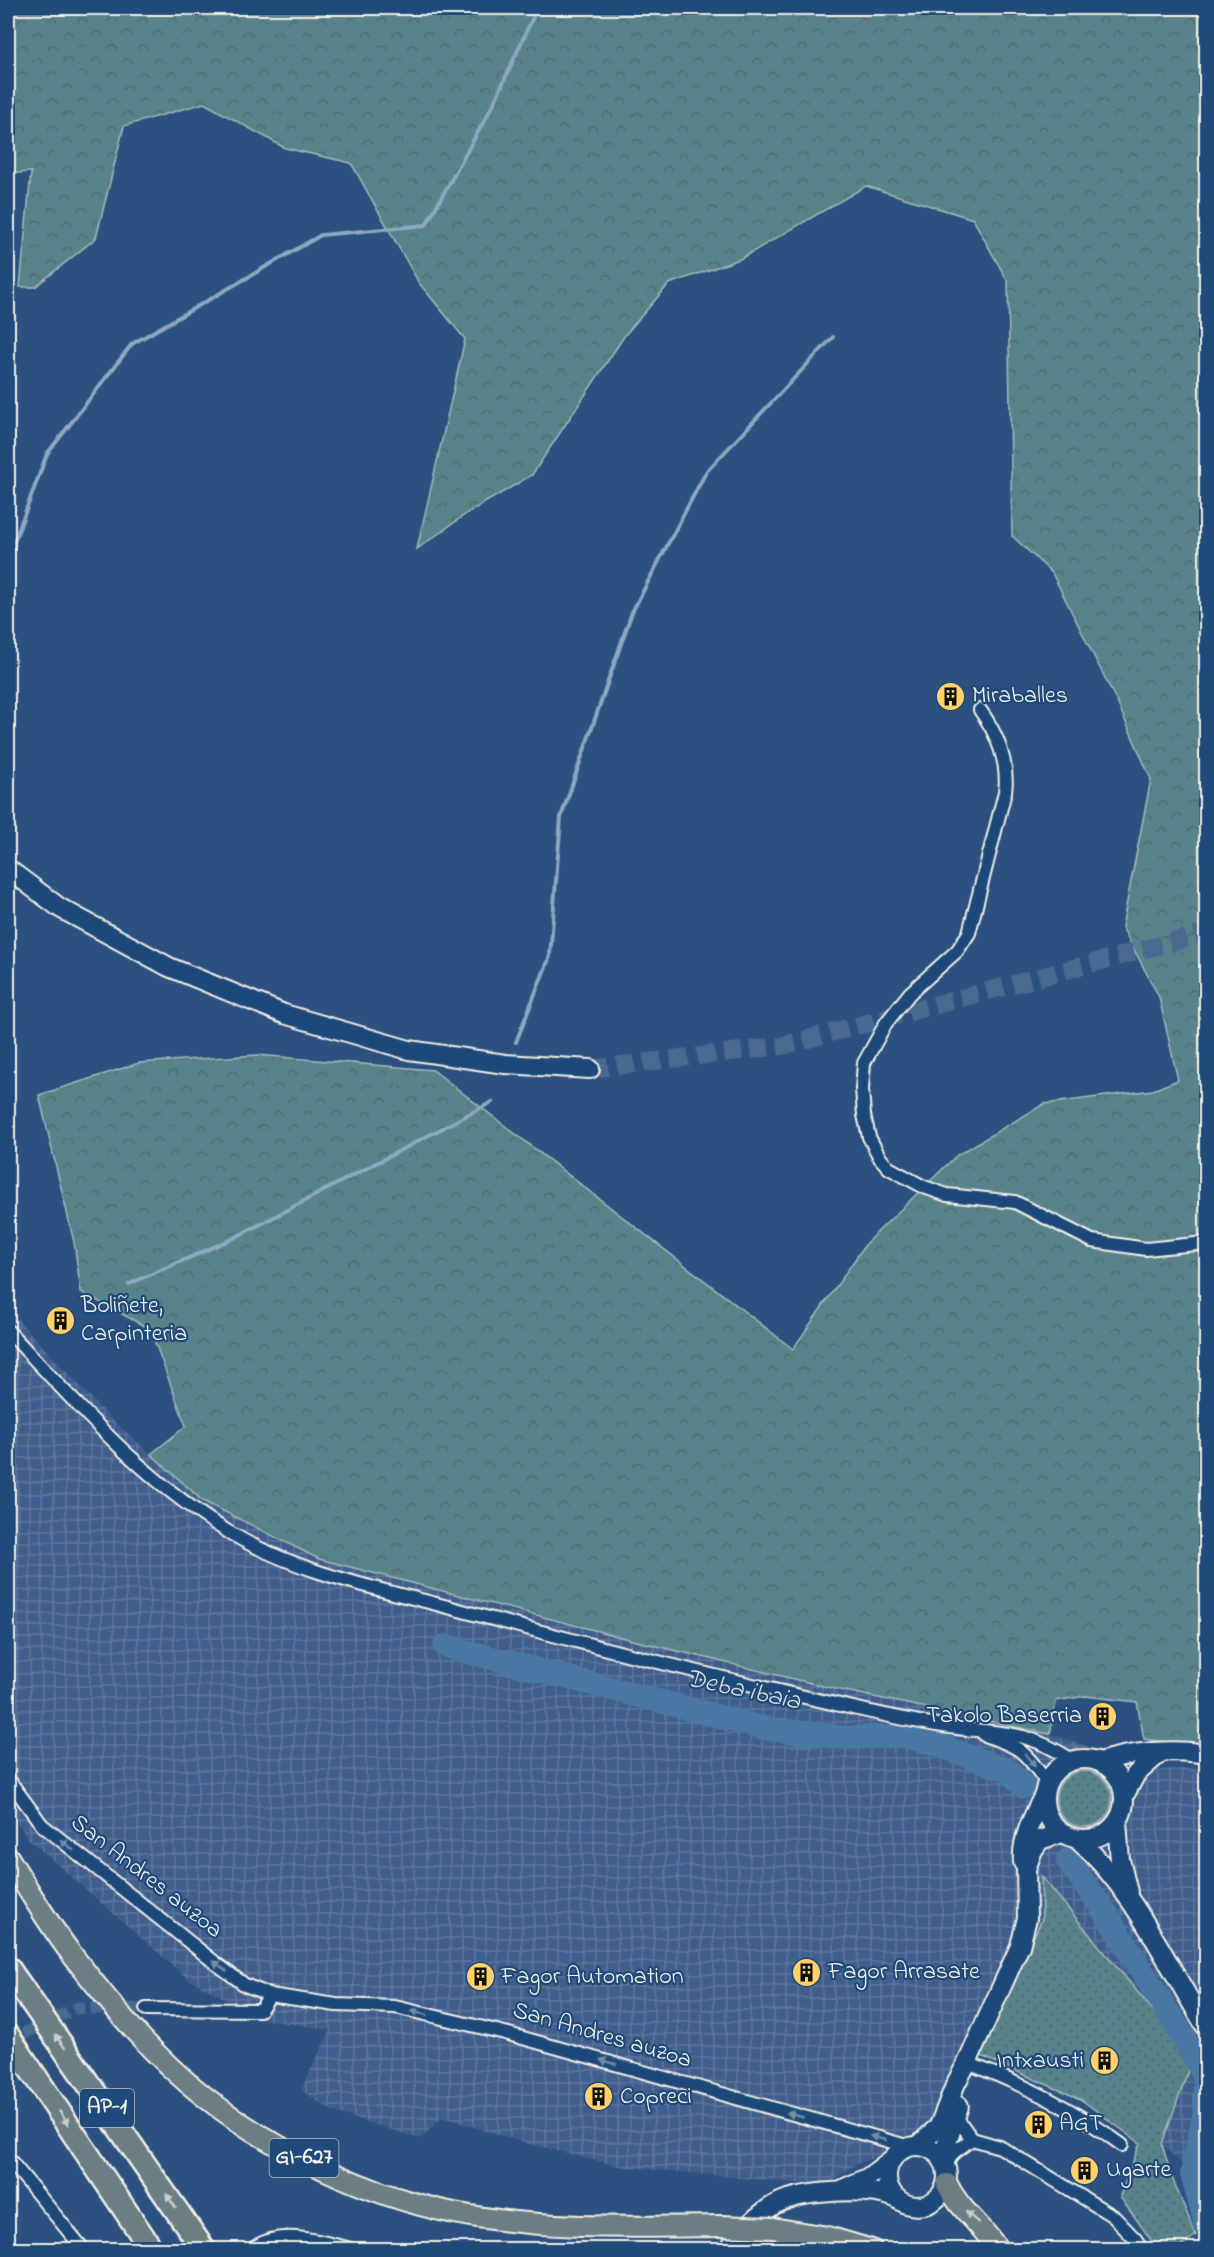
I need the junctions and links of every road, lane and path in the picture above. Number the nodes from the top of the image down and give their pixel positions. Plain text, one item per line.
1 (980, 710) dead end
2 (8, 869) edge
3 (590, 1069) tunnel mouth
4 (1206, 1243) edge
5 (8, 1331) edge
6 (969, 1730) junction
7 (1160, 1753) junction
8 (1206, 1754) edge
9 (1072, 1761) junction
10 (1100, 1762) junction
11 (8, 1779) edge
12 (1045, 1789) junction
13 (1124, 1796) junction
14 (1116, 1822) junction
15 (1070, 1836) junction
16 (8, 1857) edge
17 (1026, 1869) junction
18 (1129, 1897) junction
19 (8, 1968) edge
20 (270, 1995) junction
21 (146, 2009) tunnel mouth
22 (1206, 2027) edge
23 (8, 2036) edge
24 (968, 2063) junction
25 (956, 2117) junction
26 (972, 2139) junction
27 (1122, 2145) dead end
28 (917, 2146) junction
29 (8, 2158) edge
30 (891, 2160) junction
31 (945, 2169) junction
32 (838, 2192) junction
33 (896, 2198) junction
34 (84, 2250) edge
35 (152, 2250) edge
36 (204, 2250) edge
37 (251, 2250) edge
38 (354, 2250) edge
39 (728, 2250) edge
40 (872, 2250) edge
41 (998, 2250) edge
42 (1141, 2250) edge

1 - 4 street
2 - 3 street
5 - 6 street
6 - 9 street
6 -> 12 street
7 - 8 street
7 - 10 street
7 - 13 street
9 - 10 street
9 - 12 street
10 - 13 street
20 -> 11 street, San Andres auzoa
12 - 15 street
12 - 17 street
13 - 14 street
14 - 15 street
14 - 18 street
15 - 17 street
15 - 18 street
16 - 40 main road, GI-627, bridge
17 - 24 street
18 - 22 street
36 -> 19 highway, AP-1
20 - 21 street
28 -> 20 street, San Andres auzoa
23 -> 35 highway, AP-1
24 - 25 street
24 - 27 street
24 - 28 street
25 - 26 street
25 - 31 street
26 - 31 street
26 - 42 street
28 - 30 street
28 - 31 street, San Andres auzoa
29 - 34 street
30 - 32 street
30 - 33 street
31 - 33 street
41 -> 31 main road
32 - 33 street
32 - 39 street
37 - 38 street

